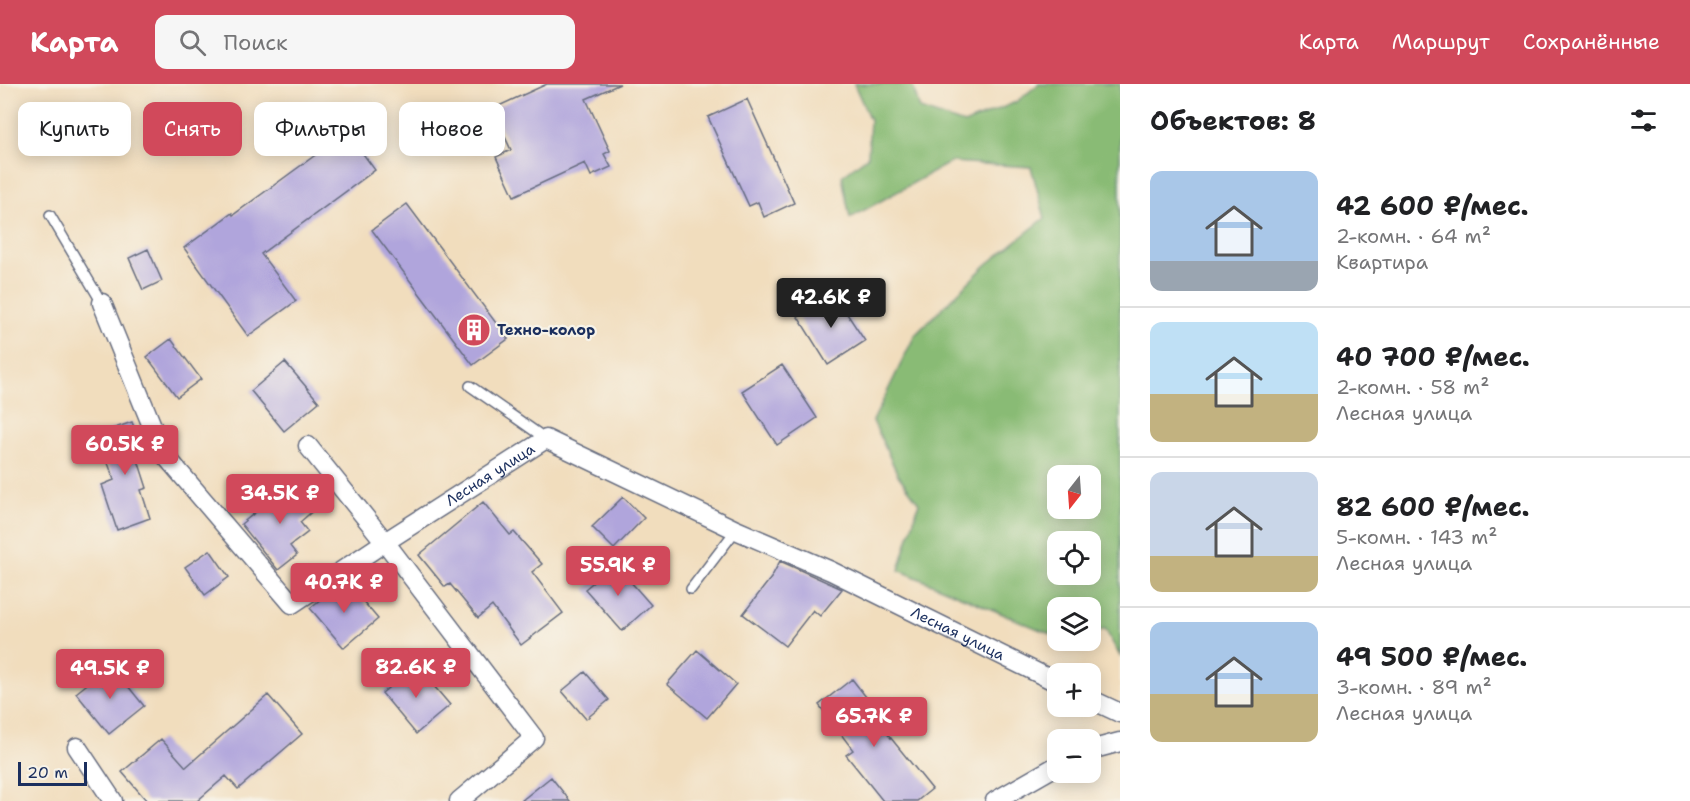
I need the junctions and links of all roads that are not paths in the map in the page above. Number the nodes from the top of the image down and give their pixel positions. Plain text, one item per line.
1 (50, 215) dead end
2 (102, 303) joint
3 (470, 386) dead end
4 (546, 439) junction
5 (308, 446) dead end
6 (736, 530) junction
7 (386, 542) junction
8 (691, 588) dead end
9 (1047, 678) edge
10 (1101, 704) edge
11 (1120, 713) edge
12 (1120, 742) edge
13 (77, 747) dead end
14 (1101, 747) edge
15 (1047, 771) edge
16 (113, 801) edge
17 (459, 801) edge
18 (995, 801) edge

1 - 2 lane
2 - 7 street, Лесная улица
3 - 4 lane
4 - 6 street, Лесная улица
4 - 7 street, Лесная улица
5 - 7 street
6 - 8 lane
6 - 9 street, Лесная улица
7 - 17 street
10 - 11 street
12 - 14 street
13 - 16 street
15 - 18 street

